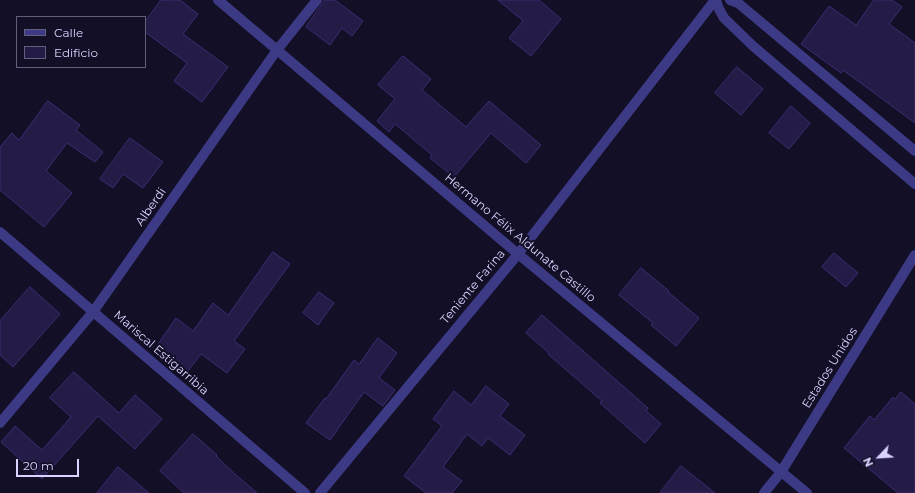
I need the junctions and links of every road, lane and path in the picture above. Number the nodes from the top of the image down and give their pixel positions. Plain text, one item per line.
1 (218, 0) edge
2 (317, 0) edge
3 (716, 0) edge
4 (730, 0) edge
5 (278, 50) junction
6 (915, 151) edge
7 (915, 184) edge
8 (0, 232) edge
9 (518, 254) junction
10 (915, 255) edge
11 (93, 312) junction
12 (0, 423) edge
13 (781, 472) junction
14 (306, 493) edge
15 (320, 493) edge
16 (764, 493) edge
17 (807, 493) edge

1 - 5 street, Hermano Félix Aldunate Castillo
2 - 5 street, Alberdi
3 - 7 street
3 - 9 street, Teniente Farina
4 - 6 street
5 - 9 street, Hermano Félix Aldunate Castillo
5 - 11 street, Alberdi
8 - 11 street, Mariscal Estigarribia
9 - 13 street, Hermano Félix Aldunate Castillo
9 - 15 street, Teniente Farina
10 - 13 street, Estados Unidos
11 - 12 street, Alberdi
11 - 14 street, Mariscal Estigarribia
13 - 16 street, Estados Unidos
13 - 17 street, Hermano Félix Aldunate Castillo

